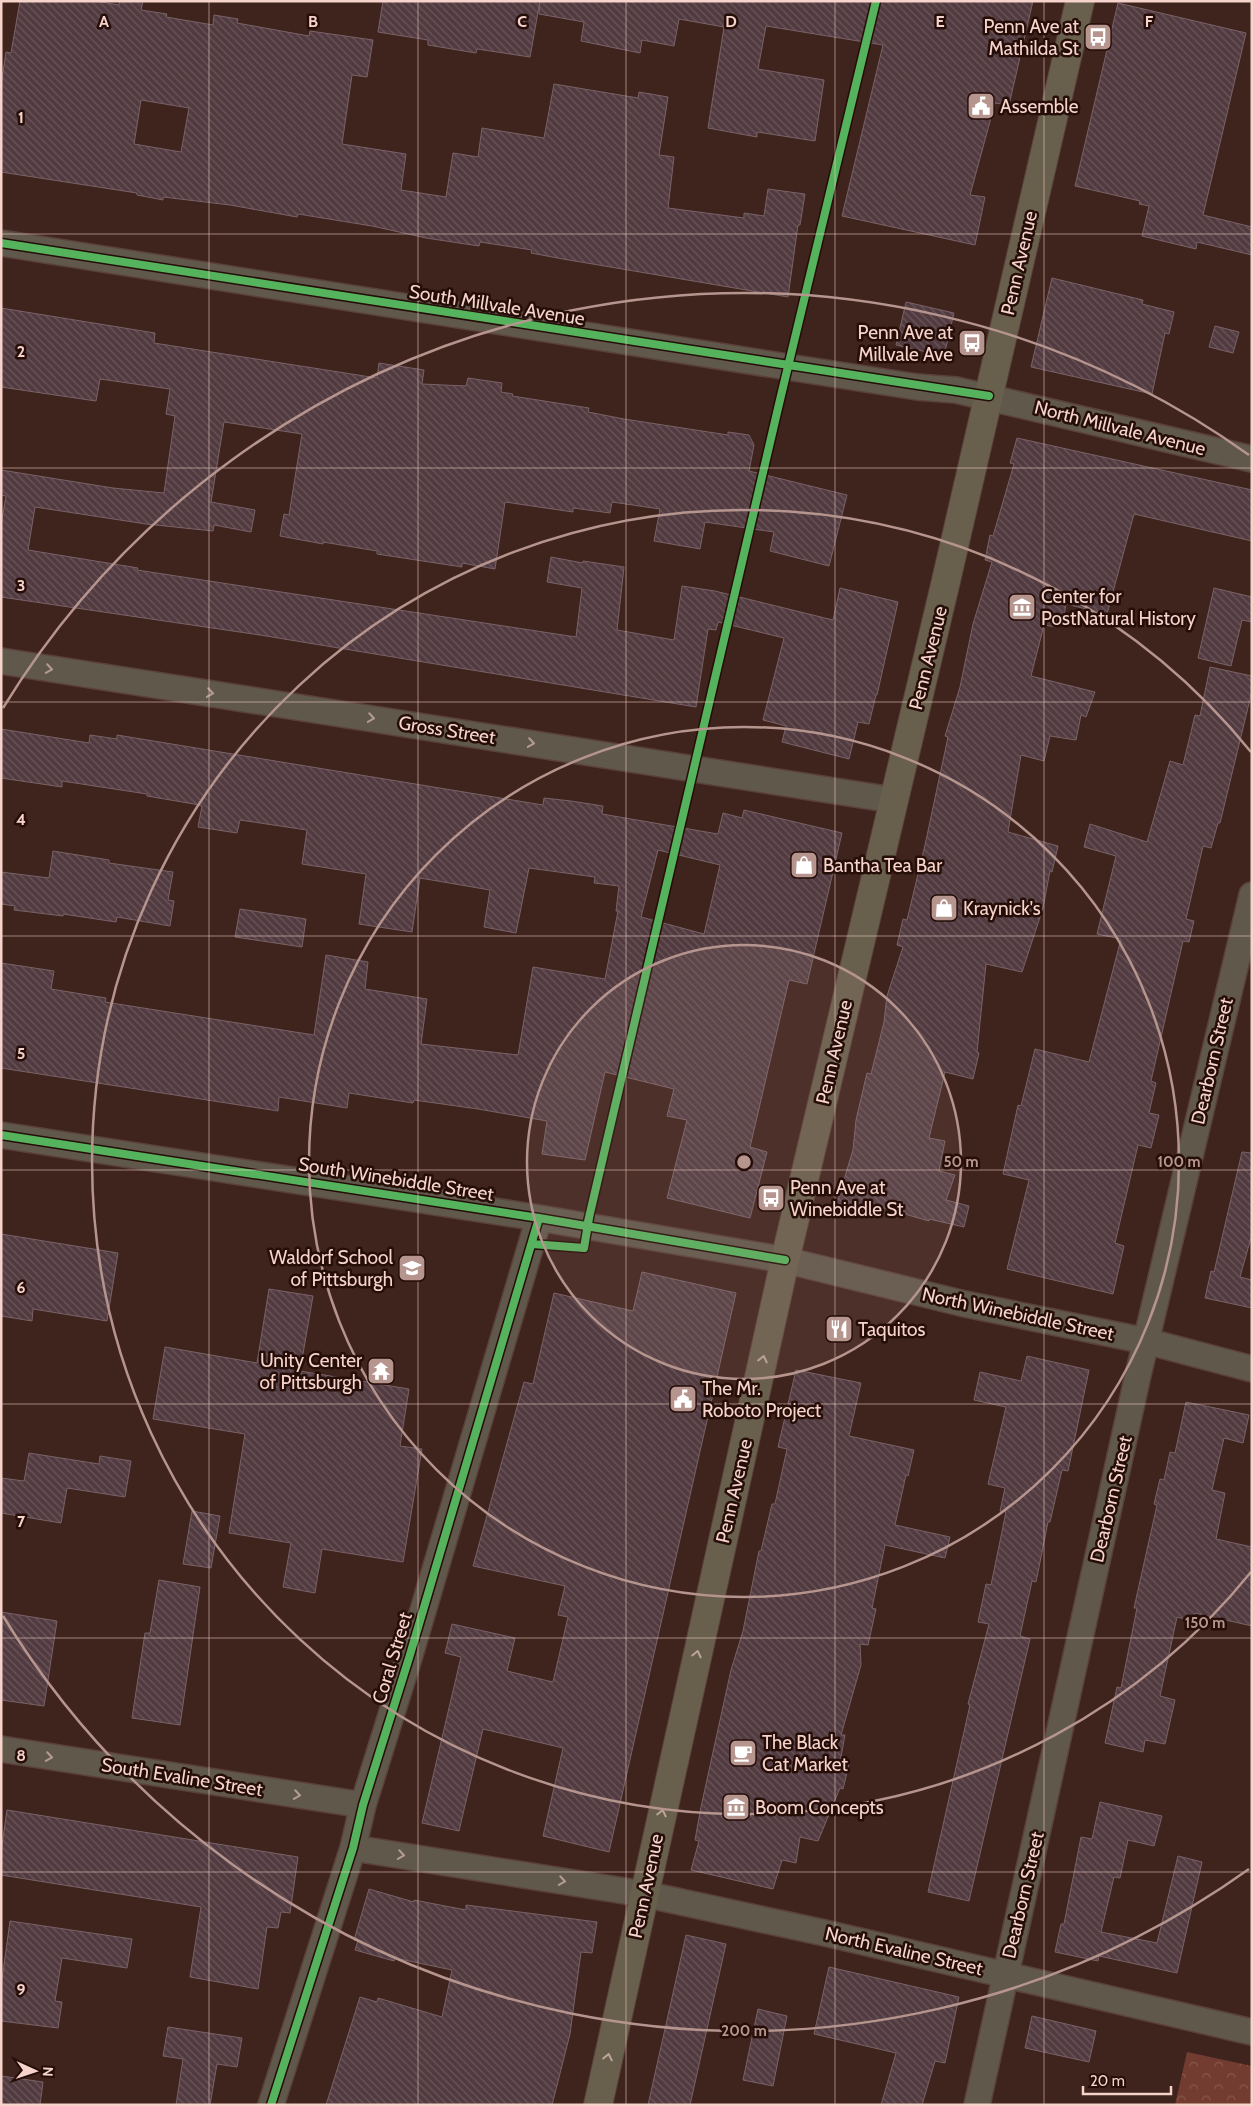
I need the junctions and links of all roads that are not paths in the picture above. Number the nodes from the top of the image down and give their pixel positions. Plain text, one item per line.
1 (1080, 1) edge
2 (1, 243) edge
3 (989, 396) junction
4 (1252, 459) edge
5 (1, 661) edge
6 (893, 800) junction
7 (1252, 895) edge
8 (1, 1135) edge
9 (539, 1218) junction
10 (785, 1260) junction
11 (1146, 1342) junction
12 (1252, 1369) edge
13 (1, 1749) edge
14 (363, 1805) junction
15 (353, 1848) junction
16 (644, 1894) junction
17 (1006, 1974) junction
18 (1252, 2032) edge
19 (271, 2105) edge
20 (598, 2105) edge
21 (977, 2105) edge

1 - 3 main road, Penn Avenue
2 - 3 street, South Millvale Avenue
3 - 4 street, North Millvale Avenue
3 - 6 main road, Penn Avenue
5 -> 6 street, Gross Street
6 - 10 main road, Penn Avenue
7 - 11 street, Dearborn Street
8 - 9 street, South Winebiddle Street
9 - 10 street, South Winebiddle Street
9 - 14 street, Coral Street
10 - 11 street, North Winebiddle Street
16 -> 10 main road, Penn Avenue
11 - 12 street, North Winebiddle Street
11 - 17 street, Dearborn Street
13 -> 14 street, South Evaline Street
14 - 15 street, Coral Street
15 -> 16 street
15 - 19 street, Coral Street
16 - 17 street, North Evaline Street
20 -> 16 main road, Penn Avenue
17 - 18 street, North Evaline Street
17 - 21 street, Dearborn Street

